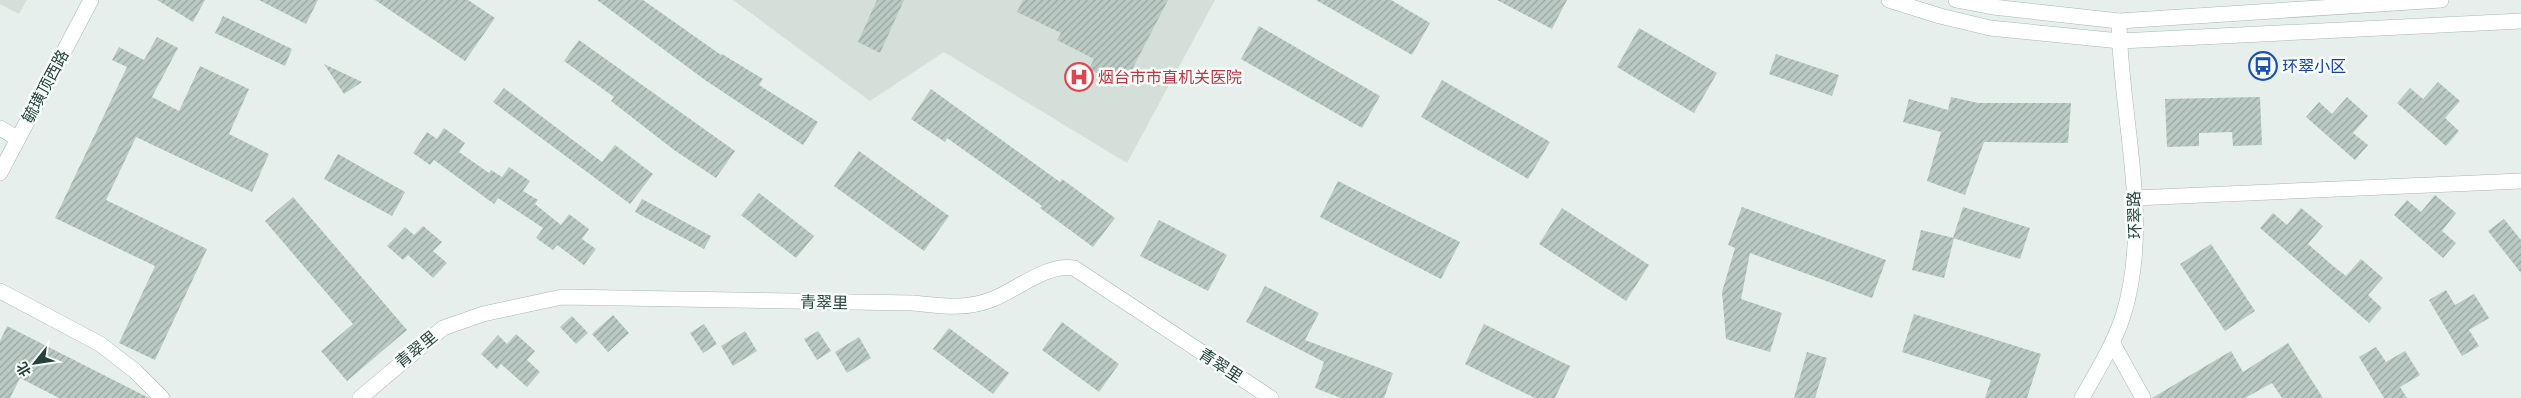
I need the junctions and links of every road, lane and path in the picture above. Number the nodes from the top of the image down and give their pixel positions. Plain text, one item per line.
1 (91, 0) edge
2 (1889, 0) edge
3 (1956, 0) edge
4 (2441, 0) edge
5 (2119, 21) junction
6 (2521, 21) edge
7 (2120, 41) junction
8 (0, 128) edge
9 (18, 139) junction
10 (0, 173) edge
11 (2521, 181) edge
12 (2134, 198) junction
13 (0, 291) edge
14 (2112, 344) junction
15 (162, 398) edge
16 (360, 398) edge
17 (1270, 398) edge
18 (2082, 398) edge
19 (2142, 398) edge

1 - 9 street, 毓璜顶西路
2 - 7 street
3 - 5 street
4 - 5 street
5 - 7 street, 环翠路
6 - 7 street
7 - 12 street, 环翠路
8 - 9 street
9 - 10 street, 毓璜顶西路
11 - 12 street
12 - 14 street, 环翠路
13 - 15 street
14 - 18 street, 环翠路
14 - 19 street
16 - 17 street, 青翠里

